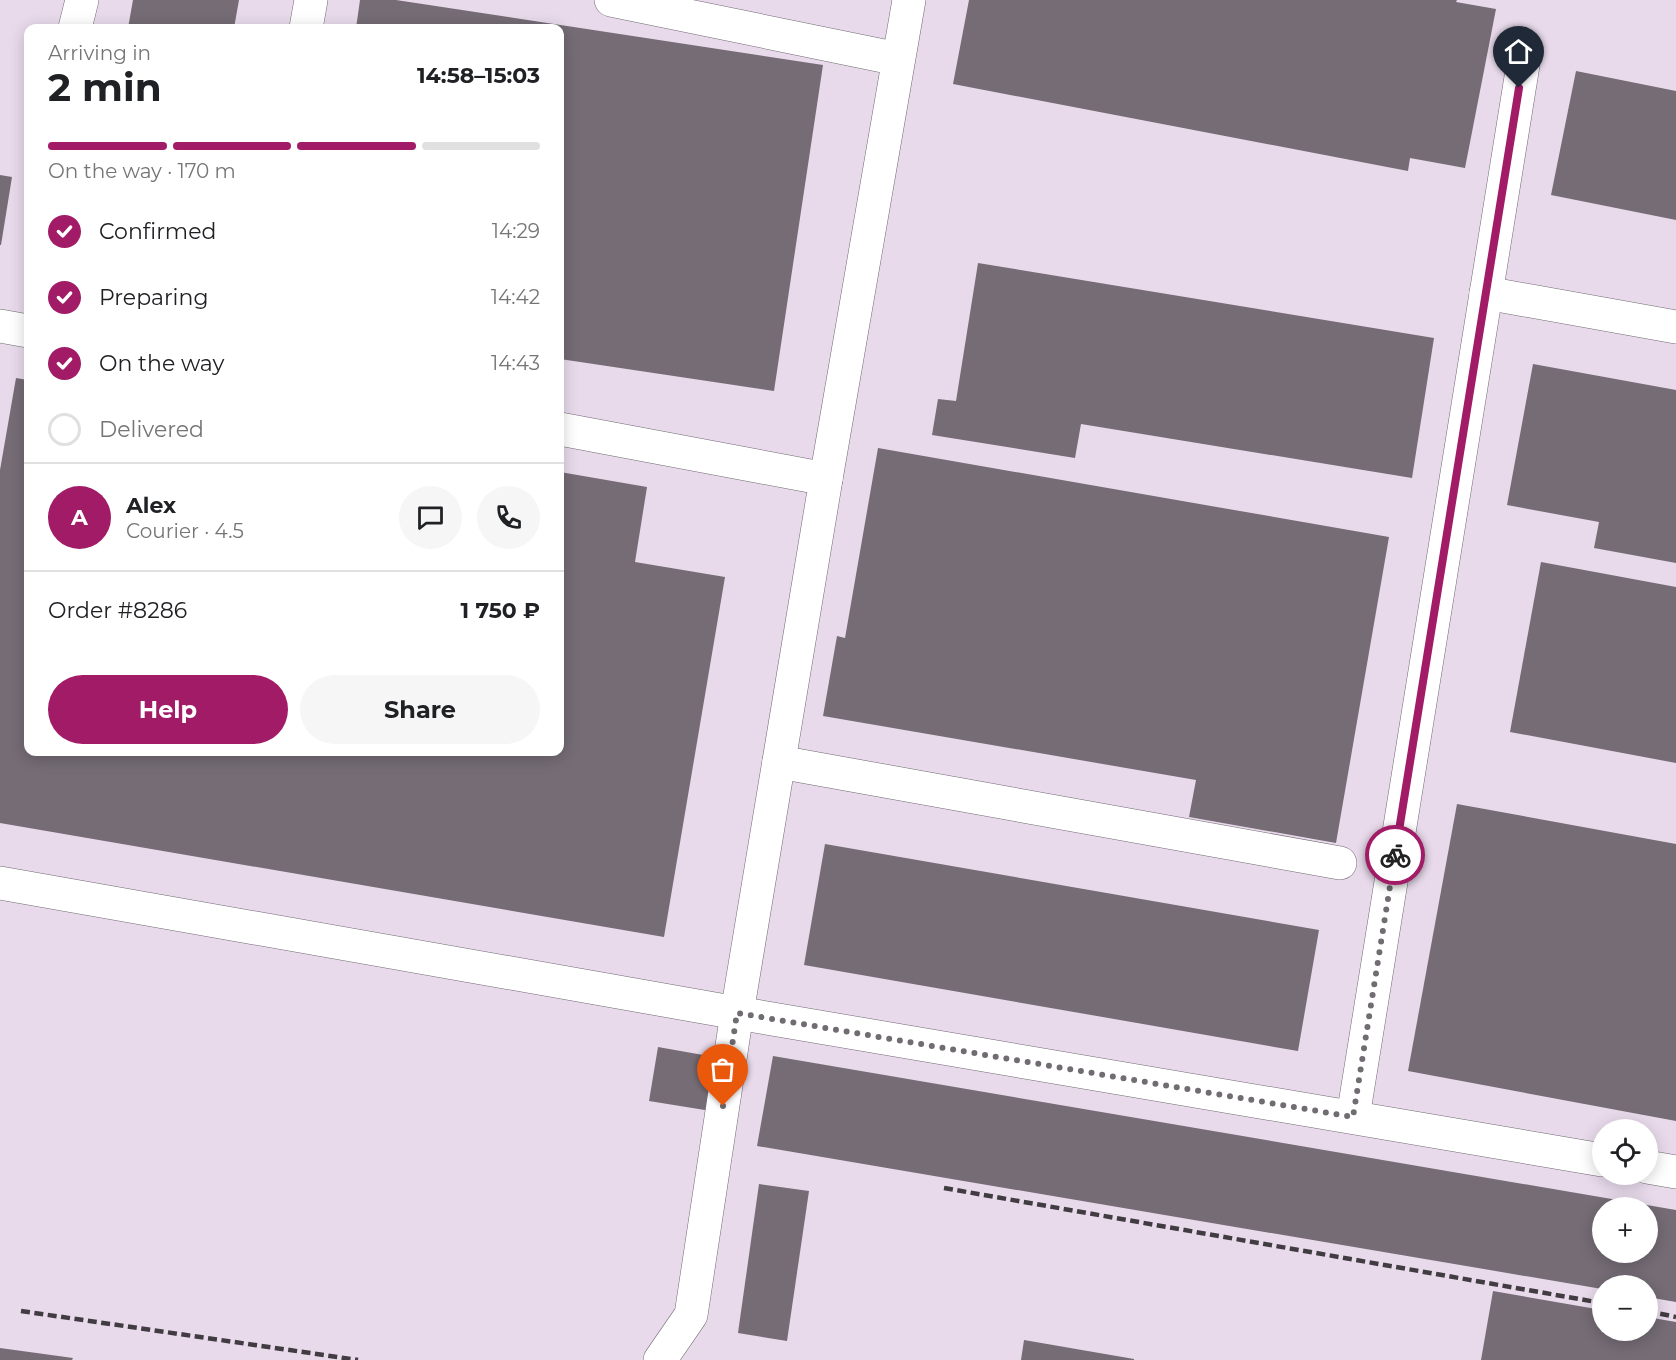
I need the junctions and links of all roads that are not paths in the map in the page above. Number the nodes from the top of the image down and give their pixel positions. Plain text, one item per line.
1 (82, 0) edge
2 (311, 0) edge
3 (610, 0) edge
4 (909, 0) edge
5 (76, 24) edge
6 (307, 24) edge
7 (898, 59) junction
8 (1523, 65) dead end
9 (1486, 293) junction
10 (0, 326) edge
11 (1676, 327) edge
12 (24, 330) edge
13 (564, 430) edge
14 (826, 479) junction
15 (779, 762) junction
16 (1340, 863) dead end
17 (0, 883) edge
18 (737, 1013) junction
19 (1353, 1117) junction
20 (1592, 1158) edge
21 (1658, 1169) edge
22 (1676, 1172) edge
23 (660, 1360) edge

1 - 5 lane
2 - 6 lane
3 - 7 lane
4 - 7 lane
7 - 14 lane
8 - 9 lane
9 - 11 lane
9 - 19 lane
10 - 12 lane
13 - 14 lane
14 - 15 lane
15 - 16 lane
15 - 18 lane
17 - 18 lane
18 - 19 lane
18 - 23 lane
19 - 20 lane
21 - 22 lane

